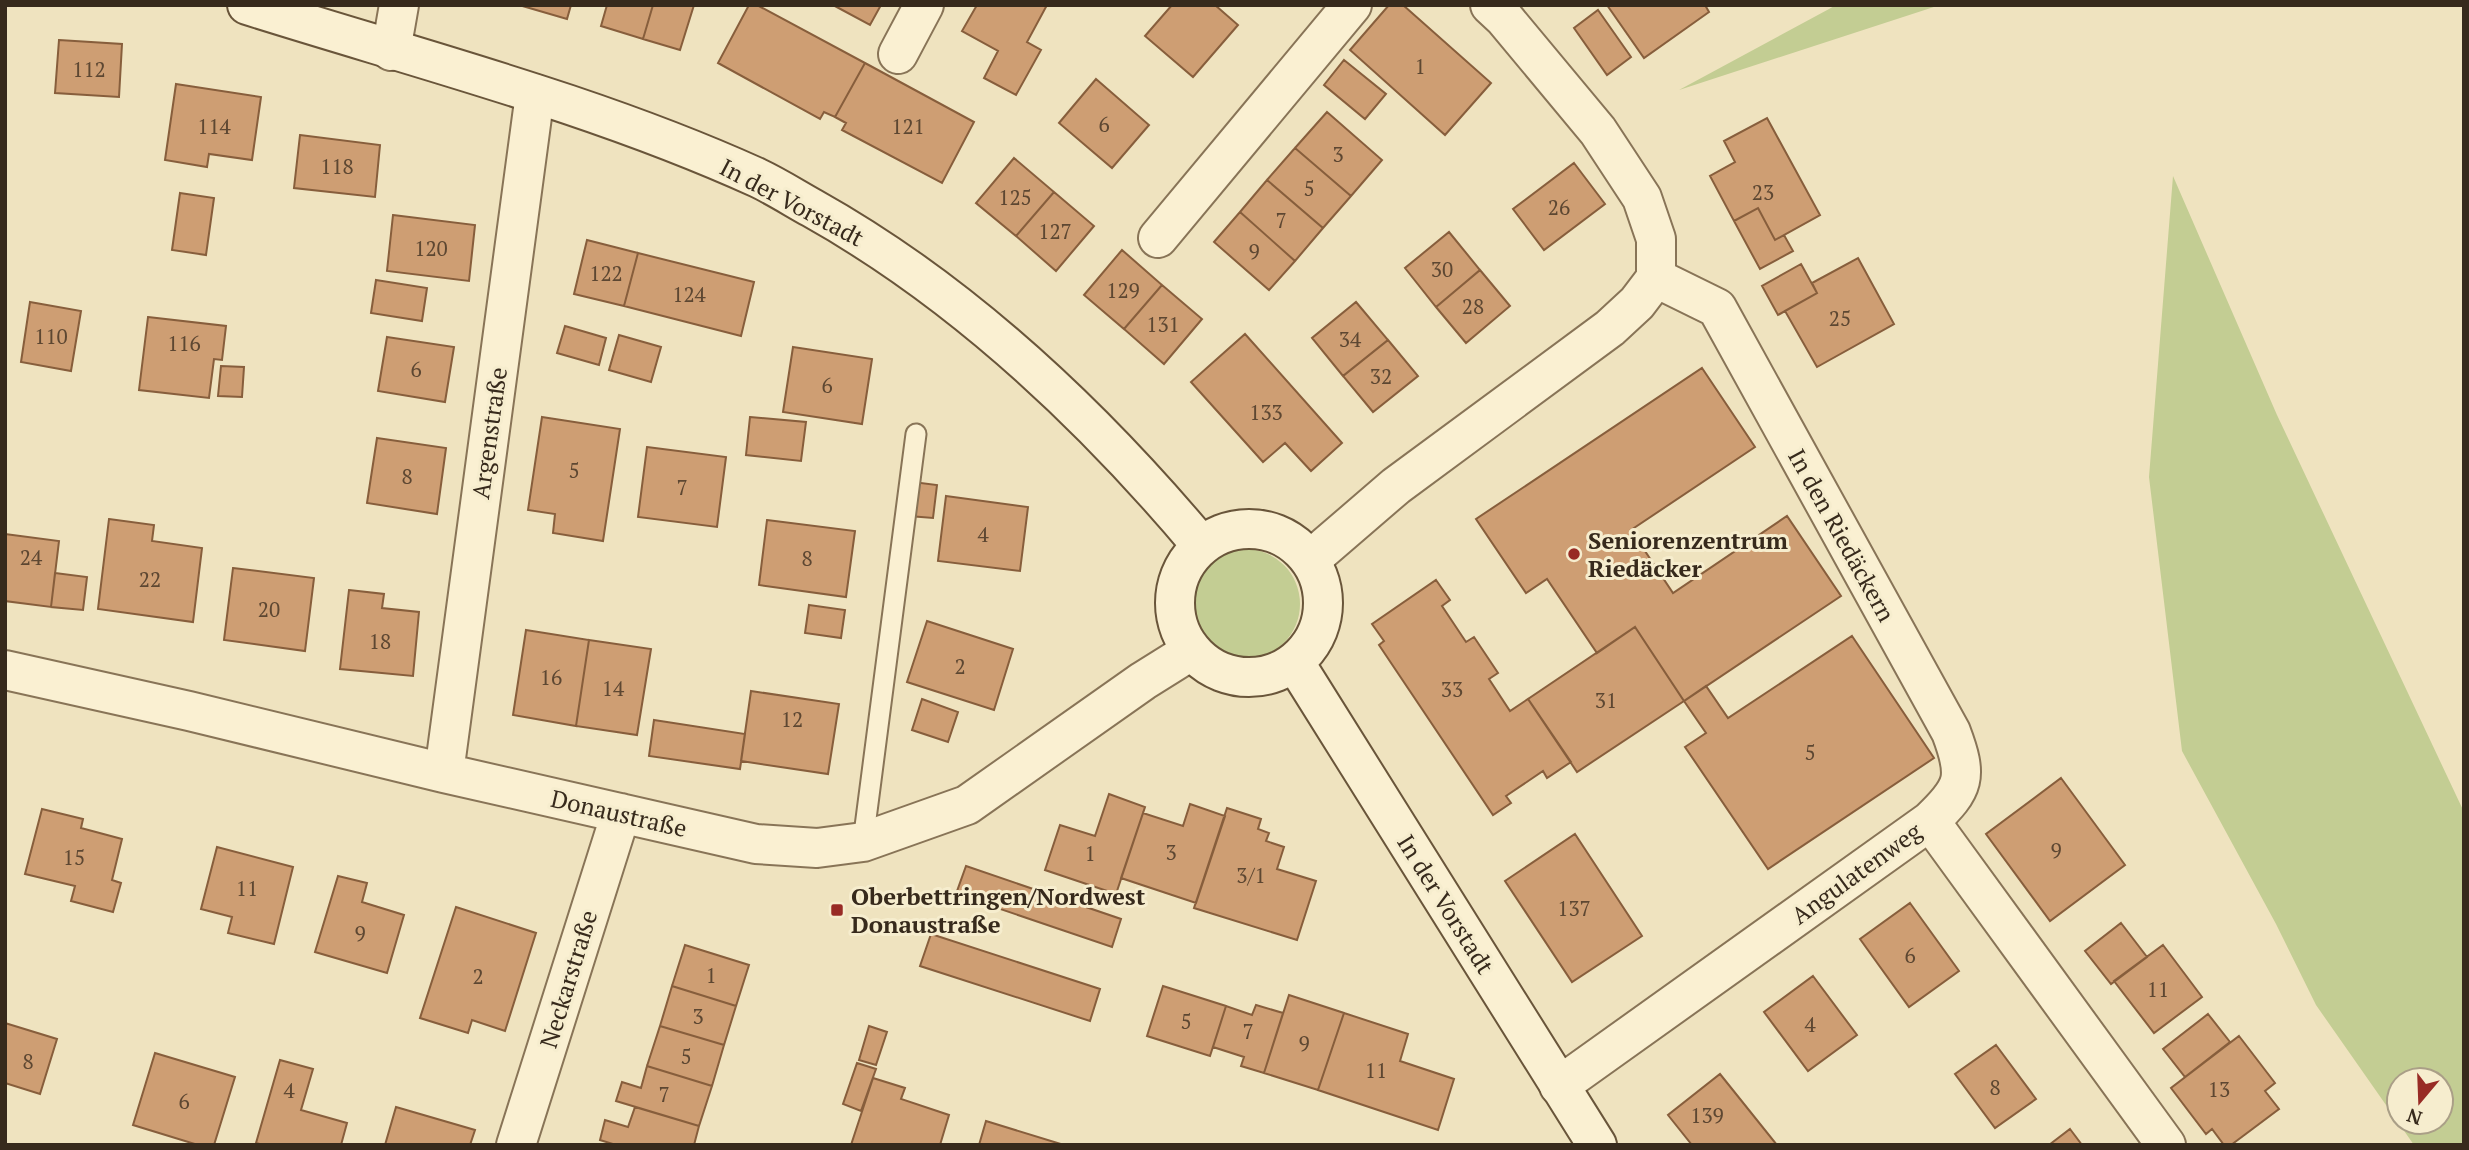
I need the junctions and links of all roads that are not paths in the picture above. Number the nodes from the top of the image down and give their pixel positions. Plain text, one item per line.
1 (247, 5) edge
2 (399, 5) edge
3 (924, 5) edge
4 (1352, 5) edge
5 (1506, 9) edge
6 (391, 51) junction
7 (898, 54) dead end
8 (535, 94) junction
9 (1158, 238) dead end
10 (1656, 278) junction
11 (916, 434) dead end
12 (1201, 545) junction
13 (1310, 560) junction
14 (1191, 651) junction
15 (1295, 663) junction
16 (5, 670) edge
17 (444, 773) junction
18 (621, 813) junction
19 (1930, 821) junction
20 (863, 842) junction
21 (1559, 1086) junction
22 (516, 1145) edge
23 (1597, 1145) edge
24 (2166, 1145) edge

1 - 6 street, In der Vorstadt
2 - 6 street
3 - 7 street
4 - 9 street
5 - 10 street
6 - 8 street, In der Vorstadt
8 - 12 street, In der Vorstadt
8 - 17 street, Argenstraße
10 - 13 street
10 - 19 street, In den Riedäckern
11 - 20 lane
12 - 13 street
12 - 14 street
13 - 15 street
14 - 15 street
14 - 20 street, Donaustraße
15 - 21 street, In der Vorstadt
16 - 17 street, Donaustraße
17 - 18 street, Donaustraße
18 - 20 street, Donaustraße
18 - 22 street, Neckarstraße
19 - 21 street, Angulatenweg
19 - 24 street, Angulatenweg
21 - 23 street, In der Vorstadt

